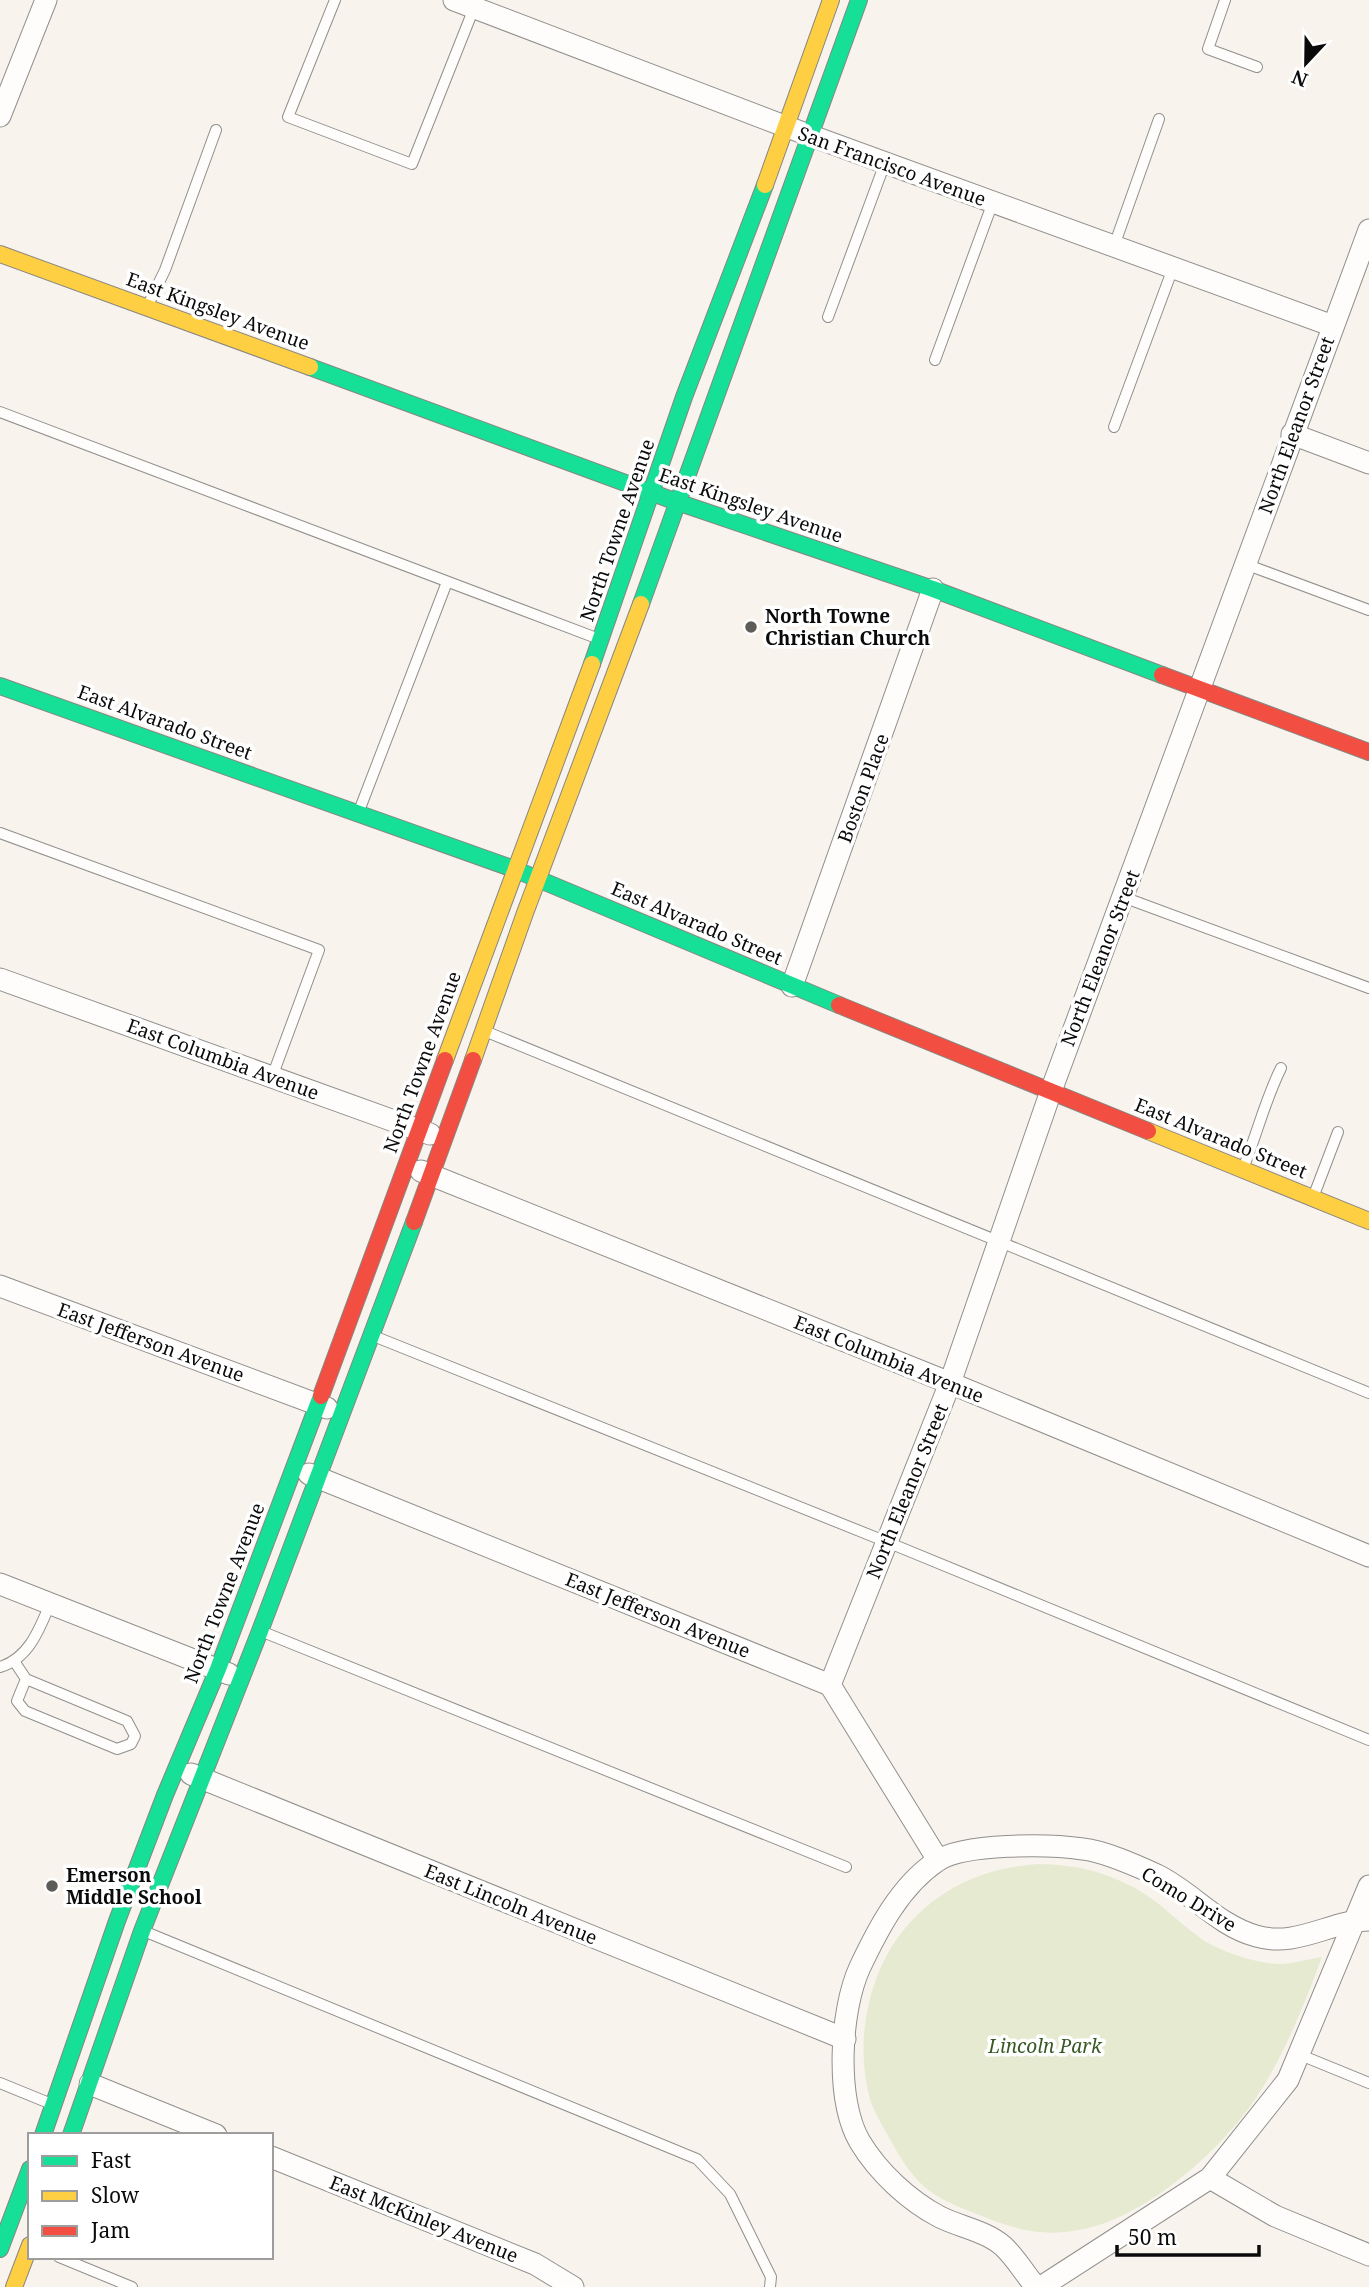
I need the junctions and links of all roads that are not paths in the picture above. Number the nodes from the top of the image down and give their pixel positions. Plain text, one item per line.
1 (46, 0) edge
2 (454, 0) edge
3 (831, 0) edge
4 (859, 0) edge
5 (1225, 0) edge
6 (334, 2) edge
7 (474, 8) junction
8 (1257, 67) dead end
9 (0, 116) edge
10 (1159, 119) dead end
11 (787, 127) junction
12 (216, 130) dead end
13 (811, 136) junction
14 (885, 163) junction
15 (993, 202) junction
16 (1369, 230) edge
17 (1114, 246) junction
18 (0, 254) edge
19 (1173, 268) junction
20 (147, 308) junction
21 (828, 317) dead end
22 (1333, 326) junction
23 (935, 359) dead end
24 (0, 412) edge
25 (1114, 427) dead end
26 (1292, 434) junction
27 (1369, 463) edge
28 (652, 493) junction
29 (677, 502) junction
30 (1245, 564) junction
31 (447, 582) junction
32 (933, 589) junction
33 (1369, 610) edge
34 (601, 640) junction
35 (0, 685) edge
36 (1200, 690) junction
37 (1369, 752) edge
38 (358, 813) junction
39 (0, 833) edge
40 (514, 869) junction
41 (537, 879) junction
42 (1123, 898) junction
43 (0, 979) edge
44 (792, 986) junction
45 (1369, 988) edge
46 (460, 1021) junction
47 (484, 1030) junction
48 (1281, 1068) dead end
49 (272, 1077) junction
50 (1051, 1091) junction
51 (419, 1131) junction
52 (1338, 1132) dead end
53 (445, 1140) junction
54 (406, 1165) junction
55 (1243, 1169) junction
56 (432, 1175) junction
57 (1313, 1198) junction
58 (1369, 1221) edge
59 (999, 1241) junction
60 (0, 1286) edge
61 (372, 1336) junction
62 (950, 1383) junction
63 (1369, 1393) edge
64 (318, 1403) junction
65 (341, 1415) junction
66 (295, 1466) junction
67 (316, 1478) junction
68 (887, 1542) junction
69 (1369, 1556) edge
70 (0, 1584) edge
71 (50, 1604) junction
72 (260, 1631) junction
73 (14, 1661) junction
74 (0, 1667) edge
75 (218, 1669) junction
76 (241, 1678) junction
77 (26, 1679) junction
78 (830, 1685) junction
79 (1369, 1740) edge
80 (178, 1769) junction
81 (202, 1778) junction
82 (938, 1860) junction
83 (846, 1867) dead end
84 (1369, 1886) edge
85 (1363, 1920) edge
86 (117, 1921) junction
87 (142, 1931) junction
88 (845, 2039) junction
89 (1298, 2054) junction
90 (0, 2083) edge
91 (1369, 2083) edge
92 (90, 2084) junction
93 (54, 2105) junction
94 (44, 2133) edge
95 (72, 2133) edge
96 (211, 2133) edge
97 (273, 2158) edge
98 (28, 2174) edge
99 (1210, 2178) junction
100 (2, 2245) edge
101 (28, 2249) edge
102 (28, 2252) edge
103 (1369, 2255) edge
104 (64, 2259) edge
105 (14, 2287) edge
106 (132, 2287) edge
107 (573, 2287) edge
108 (770, 2287) edge
109 (1038, 2287) edge

1 - 9 street
2 - 7 street, San Francisco Avenue
3 - 11 main road, North Towne Avenue
4 - 13 main road
5 - 8 lane
6 - 7 lane
7 - 11 street, San Francisco Avenue
10 - 17 lane
11 - 13 street, San Francisco Avenue
11 - 28 main road, North Towne Avenue
12 - 20 lane
13 - 14 street, San Francisco Avenue
13 - 29 main road
14 - 15 street, San Francisco Avenue
14 - 21 lane
15 - 17 street, San Francisco Avenue
15 - 23 lane
16 - 22 street, North Eleanor Street
17 - 19 street, San Francisco Avenue
18 - 20 main road, East Kingsley Avenue
19 - 22 street, San Francisco Avenue
19 - 25 lane
20 - 28 main road, East Kingsley Avenue
22 - 26 street, North Eleanor Street
24 - 31 lane
26 - 27 street
26 - 30 street, North Eleanor Street
28 - 29 main road, East Kingsley Avenue
28 - 34 main road, North Towne Avenue
29 - 32 main road, East Kingsley Avenue
29 - 41 main road
30 - 33 lane
30 - 36 street, North Eleanor Street
31 - 34 lane
31 - 38 lane
32 - 36 main road, East Kingsley Avenue
32 - 44 street, Boston Place
34 - 40 main road, North Towne Avenue
35 - 38 main road, East Alvarado Street
36 - 37 main road, East Kingsley Avenue
36 - 42 street, North Eleanor Street
38 - 40 main road, East Alvarado Street
39 - 49 lane
40 - 41 main road, East Alvarado Street
40 - 46 main road, North Towne Avenue
41 - 44 main road, East Alvarado Street
41 - 47 main road
42 - 45 lane
42 - 50 street, North Eleanor Street
43 - 49 street, East Columbia Avenue
44 - 50 main road, East Alvarado Street
46 - 47 lane
46 - 51 main road, North Towne Avenue
47 - 53 main road
47 - 59 lane
48 - 55 lane
49 - 51 street, East Columbia Avenue
50 - 55 main road, East Alvarado Street
50 - 59 street, North Eleanor Street
51 - 53 street, East Columbia Avenue
51 - 54 main road, North Towne Avenue
52 - 57 lane
53 - 56 main road
54 - 56 street, East Columbia Avenue
54 - 64 main road, North Towne Avenue
55 - 57 main road, East Alvarado Street
56 - 61 main road
56 - 62 street, East Columbia Avenue
57 - 58 main road, East Alvarado Street
59 - 62 street, North Eleanor Street
59 - 63 lane
60 - 64 street, East Jefferson Avenue
61 - 65 main road
61 - 68 lane
62 - 68 street, North Eleanor Street
62 - 69 street, East Columbia Avenue
64 - 65 street, East Jefferson Avenue
64 - 66 main road, North Towne Avenue
65 - 67 main road
66 - 67 street, East Jefferson Avenue
66 - 75 main road, North Towne Avenue
67 - 72 main road
67 - 78 street, East Jefferson Avenue
68 - 78 street, North Eleanor Street
68 - 79 lane
70 - 71 street
71 - 73 lane
71 - 75 street
72 - 76 main road
72 - 83 lane
73 - 74 lane
73 - 77 lane
75 - 76 street
75 - 80 main road, North Towne Avenue
76 - 81 main road
77 - 77 lane
78 - 82 street
80 - 81 street, East Lincoln Avenue
80 - 86 main road, North Towne Avenue
81 - 87 main road
81 - 88 street, East Lincoln Avenue
82 - 85 street, Como Drive
82 - 88 street, Como Drive
84 - 85 street
85 - 89 street
86 - 87 lane
86 - 93 main road, North Towne Avenue
87 - 92 main road
87 - 108 lane
88 - 109 street, Como Drive
89 - 91 lane
89 - 99 street
90 - 93 lane
92 - 95 main road
92 - 96 street
93 - 94 main road, North Towne Avenue
97 - 107 street, East McKinley Avenue
98 - 100 main road
99 - 103 street
99 - 109 street
100 - 101 street
102 - 105 main road
104 - 106 lane

